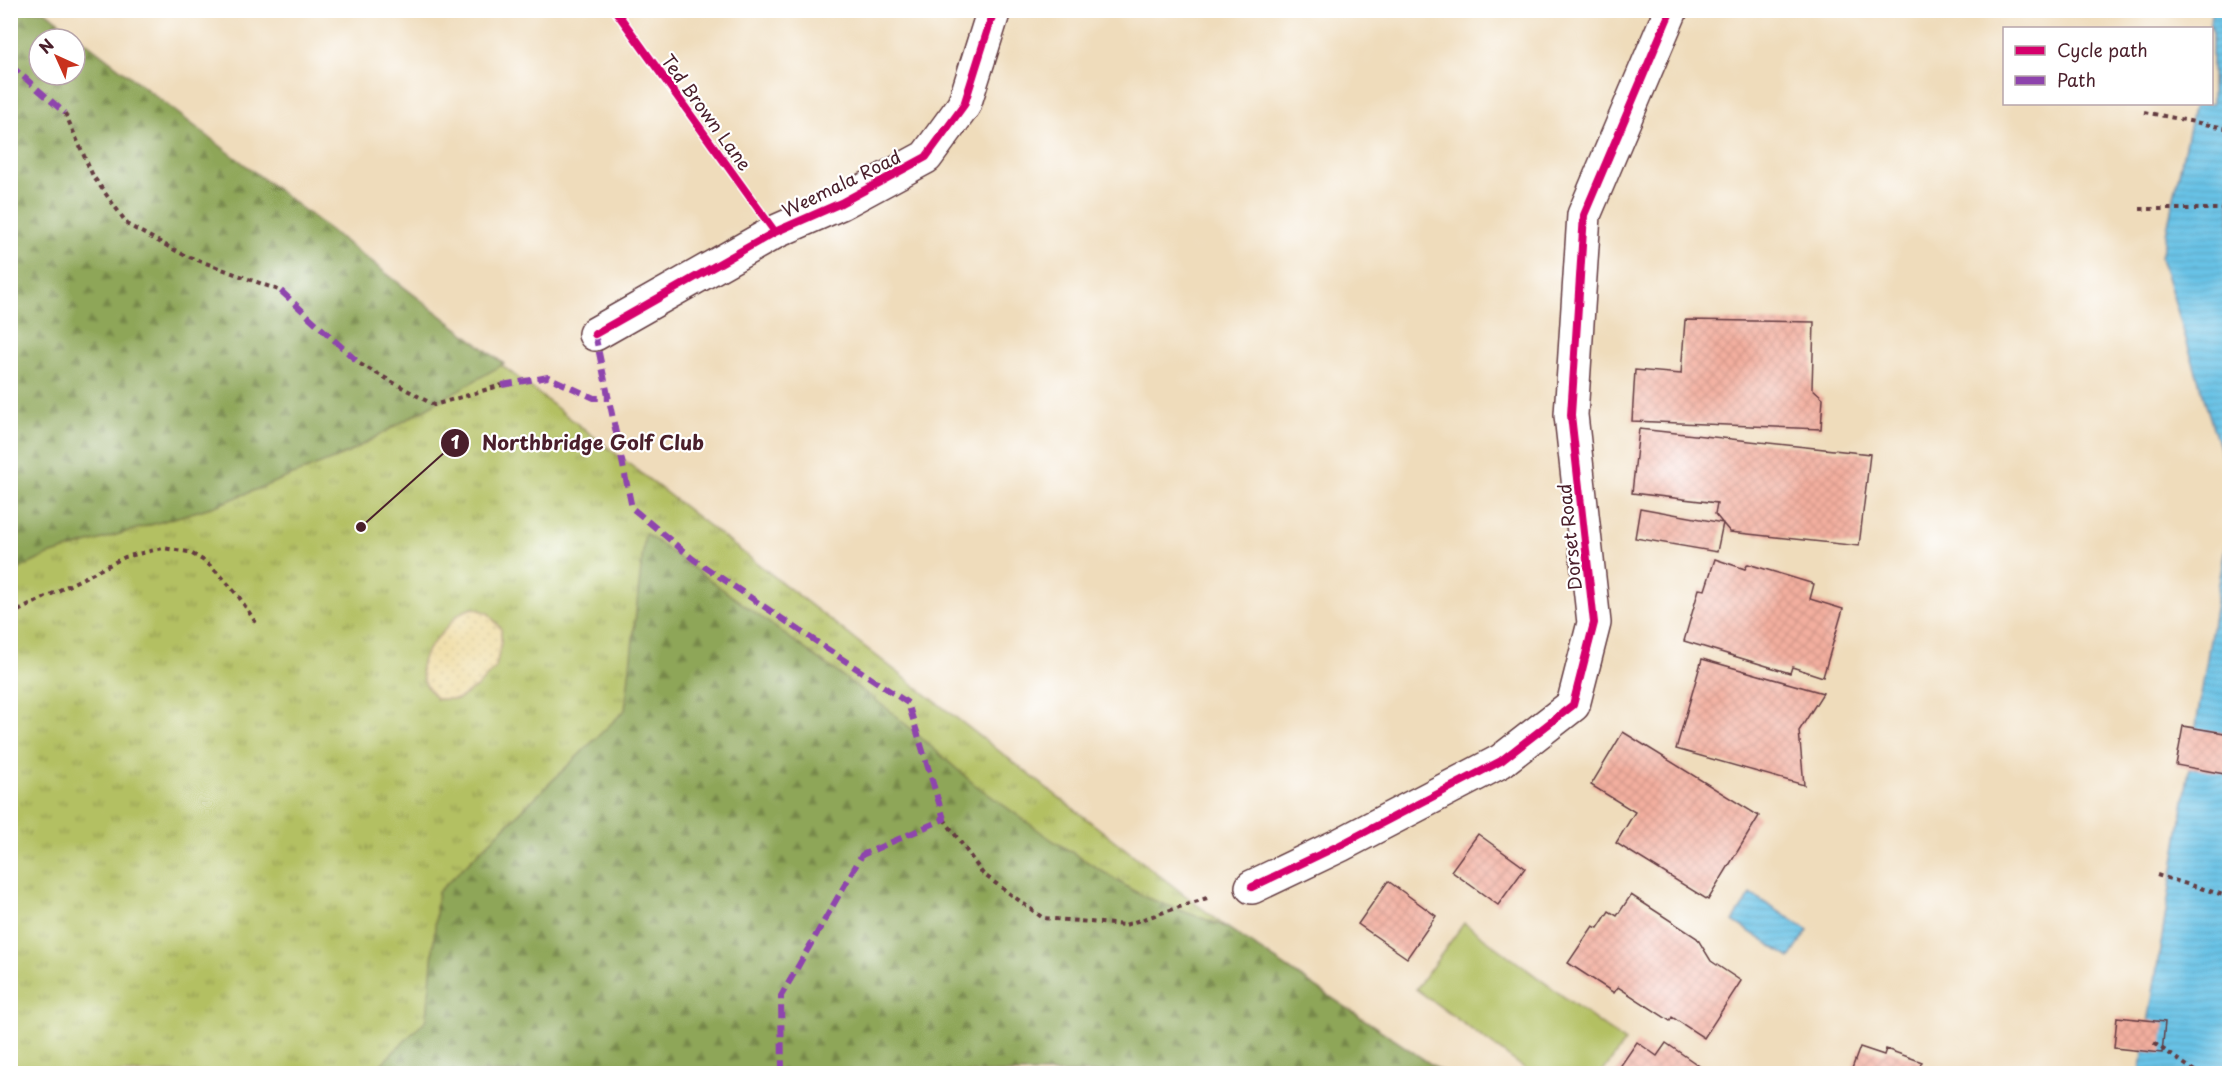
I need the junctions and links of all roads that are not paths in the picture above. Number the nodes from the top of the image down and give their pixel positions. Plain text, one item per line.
1 (994, 10) edge
2 (1671, 10) edge
3 (595, 334) dead end
4 (1252, 887) road end

1 - 3 street, Weemala Road
2 - 4 street, Dorset Road

